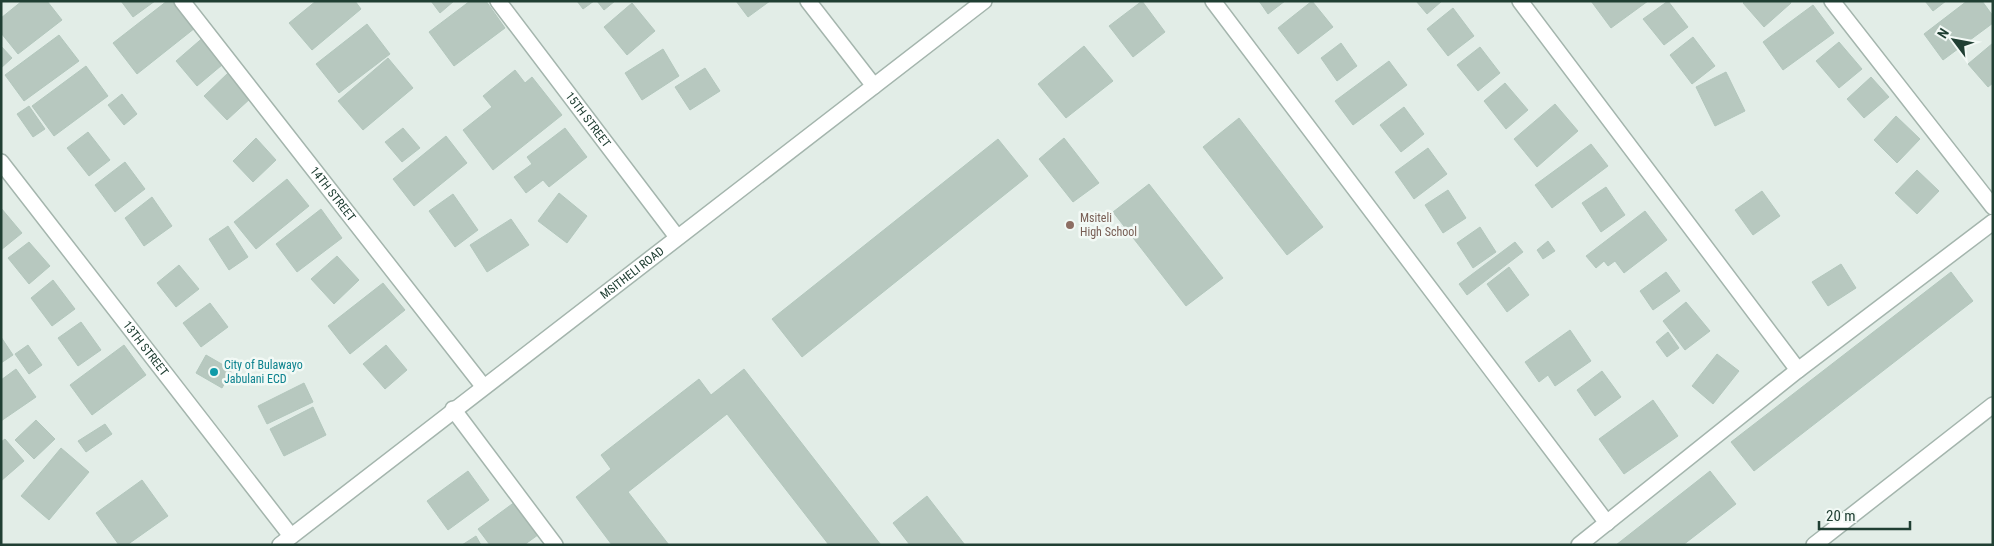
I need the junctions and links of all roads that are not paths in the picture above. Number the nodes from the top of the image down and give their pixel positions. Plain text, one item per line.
1 (182, 1) edge
2 (498, 1) edge
3 (808, 1) edge
4 (984, 1) edge
5 (1213, 1) edge
6 (1520, 1) edge
7 (1832, 1) edge
8 (874, 86) junction
9 (1, 162) edge
10 (1993, 206) edge
11 (1993, 222) edge
12 (677, 237) junction
13 (1798, 370) junction
14 (483, 386) junction
15 (1993, 405) edge
16 (454, 409) junction
17 (1607, 523) junction
18 (286, 540) edge
19 (555, 545) edge
20 (1579, 545) edge
21 (1814, 545) edge

1 - 14 street, 14TH STREET
2 - 12 street, 15TH STREET
3 - 8 street
4 - 8 street, MSITHELI ROAD
5 - 17 street
6 - 13 street
7 - 10 street
8 - 12 street, MSITHELI ROAD
9 - 18 street, 13TH STREET
11 - 13 street
12 - 14 street, MSITHELI ROAD
13 - 17 street
14 - 16 street, MSITHELI ROAD
15 - 21 street
16 - 18 street, MSITHELI ROAD
16 - 19 street
17 - 20 street

